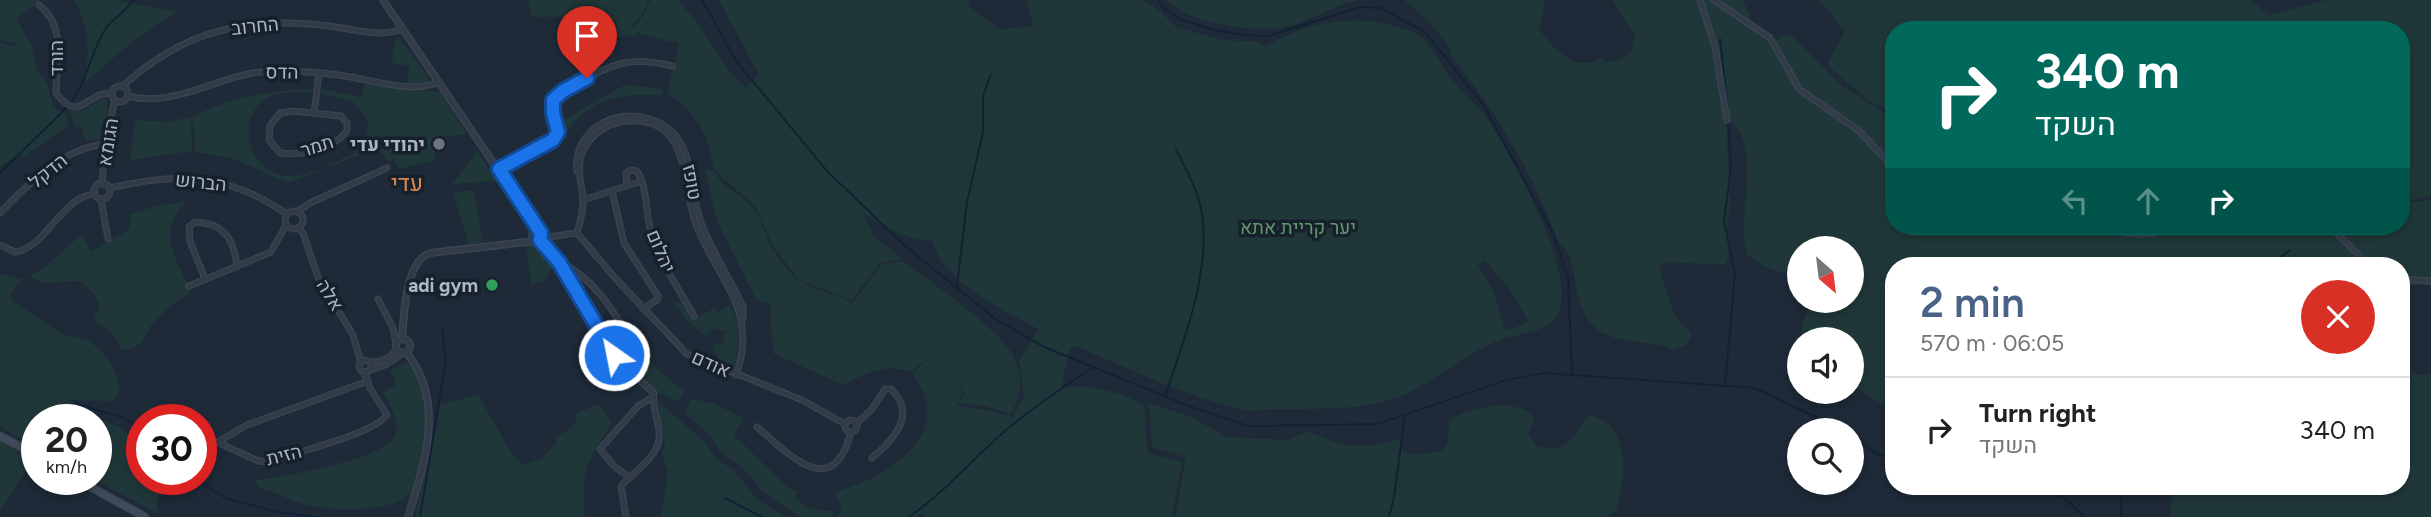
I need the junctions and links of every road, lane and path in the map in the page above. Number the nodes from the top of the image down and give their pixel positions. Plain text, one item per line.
1 (383, 0) edge
2 (1700, 0) edge
3 (1714, 0) edge
4 (39, 5) dead end
5 (403, 29) junction
6 (672, 66) dead end
7 (319, 73) junction
8 (438, 82) junction
9 (122, 86) junction
10 (112, 93) junction
11 (128, 96) junction
12 (115, 100) junction
13 (314, 113) junction
14 (1727, 120) dead end
15 (105, 144) junction
16 (1885, 158) edge
17 (387, 168) dead end
18 (499, 169) junction
19 (642, 181) junction
20 (102, 184) junction
21 (627, 186) junction
22 (109, 188) junction
23 (612, 191) junction
24 (95, 194) junction
25 (101, 199) junction
26 (583, 200) junction
27 (298, 211) junction
28 (0, 213) edge
29 (287, 214) junction
30 (286, 225) junction
31 (298, 228) junction
32 (577, 233) junction
33 (2339, 235) edge
34 (537, 236) junction
35 (108, 239) dead end
36 (0, 245) edge
37 (2360, 257) edge
38 (559, 262) junction
39 (237, 265) junction
40 (205, 279) junction
41 (2410, 280) edge
42 (2431, 281) edge
43 (189, 286) dead end
44 (378, 299) dead end
45 (643, 309) junction
46 (694, 316) dead end
47 (402, 339) junction
48 (396, 346) junction
49 (405, 352) junction
50 (643, 358) dead end
51 (370, 362) junction
52 (360, 363) junction
53 (371, 370) junction
54 (364, 372) junction
55 (736, 375) junction
56 (369, 381) junction
57 (653, 397) junction
58 (845, 424) junction
59 (856, 424) junction
60 (757, 427) dead end
61 (851, 432) junction
62 (0, 436) edge
63 (21, 447) edge
64 (872, 458) dead end
65 (629, 477) junction
66 (105, 495) edge
67 (145, 517) edge
68 (408, 517) edge
69 (626, 517) edge

1 - 5 street
2 - 14 street
3 - 16 street
4 - 10 street, הורד
5 - 8 street
5 - 9 street, החרוב
6 - 18 street
7 - 8 street, הדס
7 - 11 street, הדס
7 - 13 street, תמר
8 - 18 street
9 - 10 street
9 - 11 street
10 - 12 street
11 - 12 street
12 - 15 street, הגומא
13 - 13 street, תמר
15 - 20 street, הגומא
15 - 28 street, הדקל
17 - 27 street
18 - 34 street
19 - 21 street
19 - 21 street
19 - 46 street, יהלום
20 - 22 street
20 - 24 street
21 - 23 street
22 - 25 street
22 - 29 street, הברוש
23 - 26 street
23 - 45 street
24 - 25 street
24 - 36 street
25 - 35 street
26 - 32 street, טופז
26 - 55 street, טופז
27 - 29 street
27 - 31 street
29 - 30 street
30 - 31 street
30 - 39 street
31 - 52 street, אלה
32 - 34 street
32 - 45 street, אודם
33 - 37 street
34 - 38 street
34 - 47 street
38 - 50 street
38 - 57 street
39 - 40 street
39 - 40 street
40 - 43 street
41 - 42 street
44 - 48 street
45 - 55 street, אודם
47 - 48 street
47 - 49 street
48 - 49 street
48 - 51 street
49 - 53 street
49 - 68 street
51 - 52 street
51 - 53 street
52 - 54 street, אלה
53 - 54 street
54 - 56 street, הזית
55 - 58 street, אודם
56 - 56 street, הזית
57 - 65 street
57 - 65 street
58 - 59 street
58 - 61 street
59 - 61 street
59 - 64 street
60 - 61 street
62 - 63 main road
65 - 69 street
66 - 67 main road

